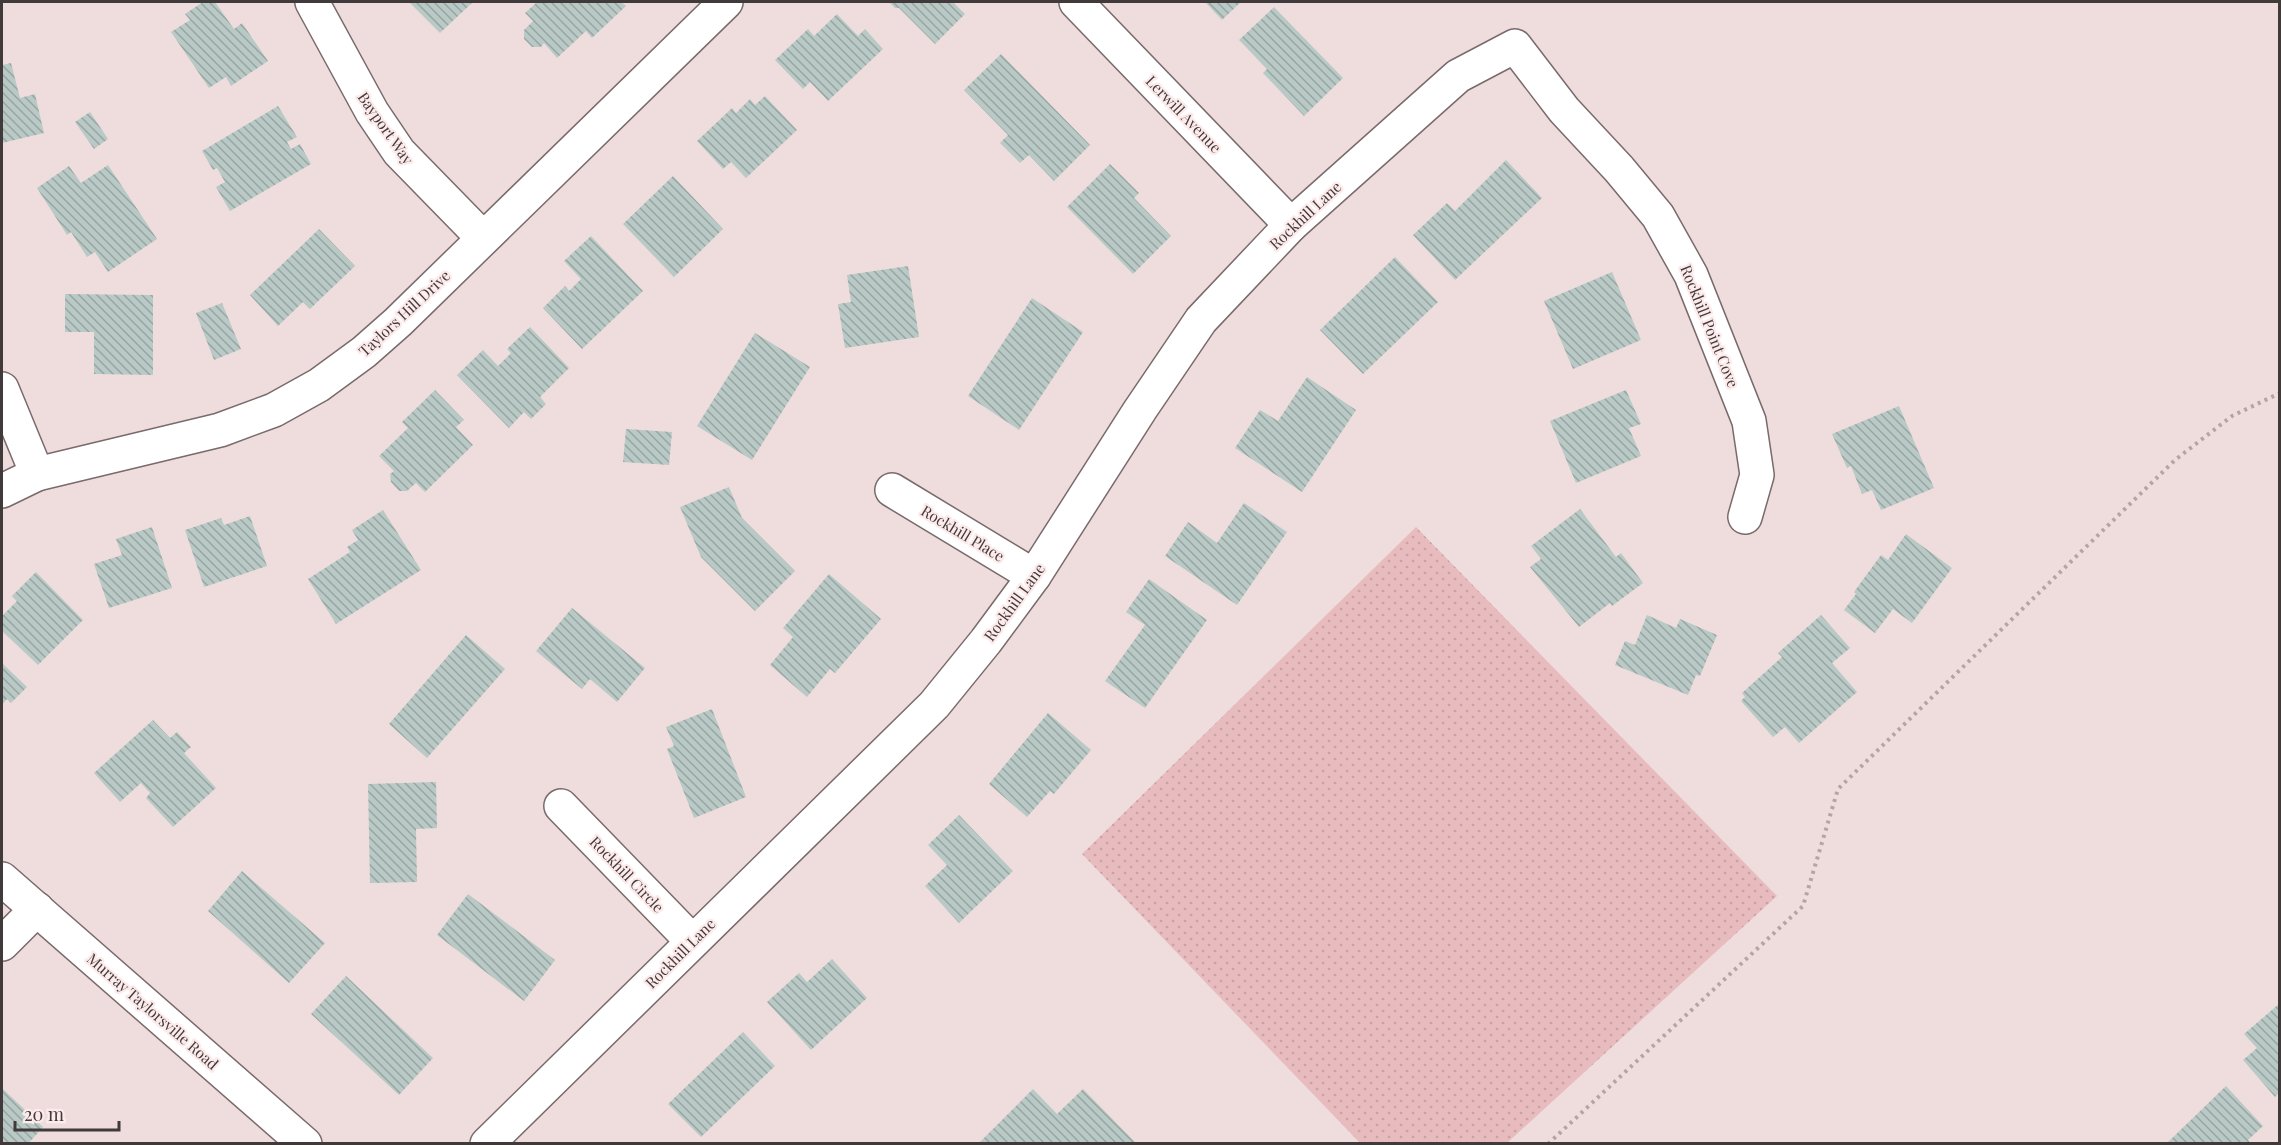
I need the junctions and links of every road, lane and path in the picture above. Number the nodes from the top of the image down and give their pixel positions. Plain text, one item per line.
1 (312, 2) edge
2 (726, 2) edge
3 (1076, 2) edge
4 (1515, 46) joint
5 (1291, 225) junction
6 (483, 238) junction
7 (2, 389) edge
8 (2280, 393) edge
9 (37, 474) junction
10 (892, 490) dead end
11 (2, 491) edge
12 (1745, 517) dead end
13 (1034, 576) junction
14 (561, 806) dead end
15 (2, 879) edge
16 (37, 909) junction
17 (692, 941) junction
18 (2, 944) edge
19 (305, 1143) edge
20 (487, 1143) edge
21 (1548, 1143) edge

1 - 6 street, Bayport Way
2 - 6 street, Taylors Hill Drive
3 - 5 street, Lerwill Avenue
4 - 5 street, Rockhill Lane
4 - 12 street, Rockhill Point Cove
5 - 13 street, Rockhill Lane
6 - 9 street, Taylors Hill Drive
7 - 9 street
8 - 21 path
9 - 11 street, Taylors Hill Drive
10 - 13 street, Rockhill Place
13 - 17 street, Rockhill Lane
14 - 17 street, Rockhill Circle
15 - 16 street, Murray Taylorsville Road
16 - 18 street
16 - 19 street, Murray Taylorsville Road
17 - 20 street, Rockhill Lane

